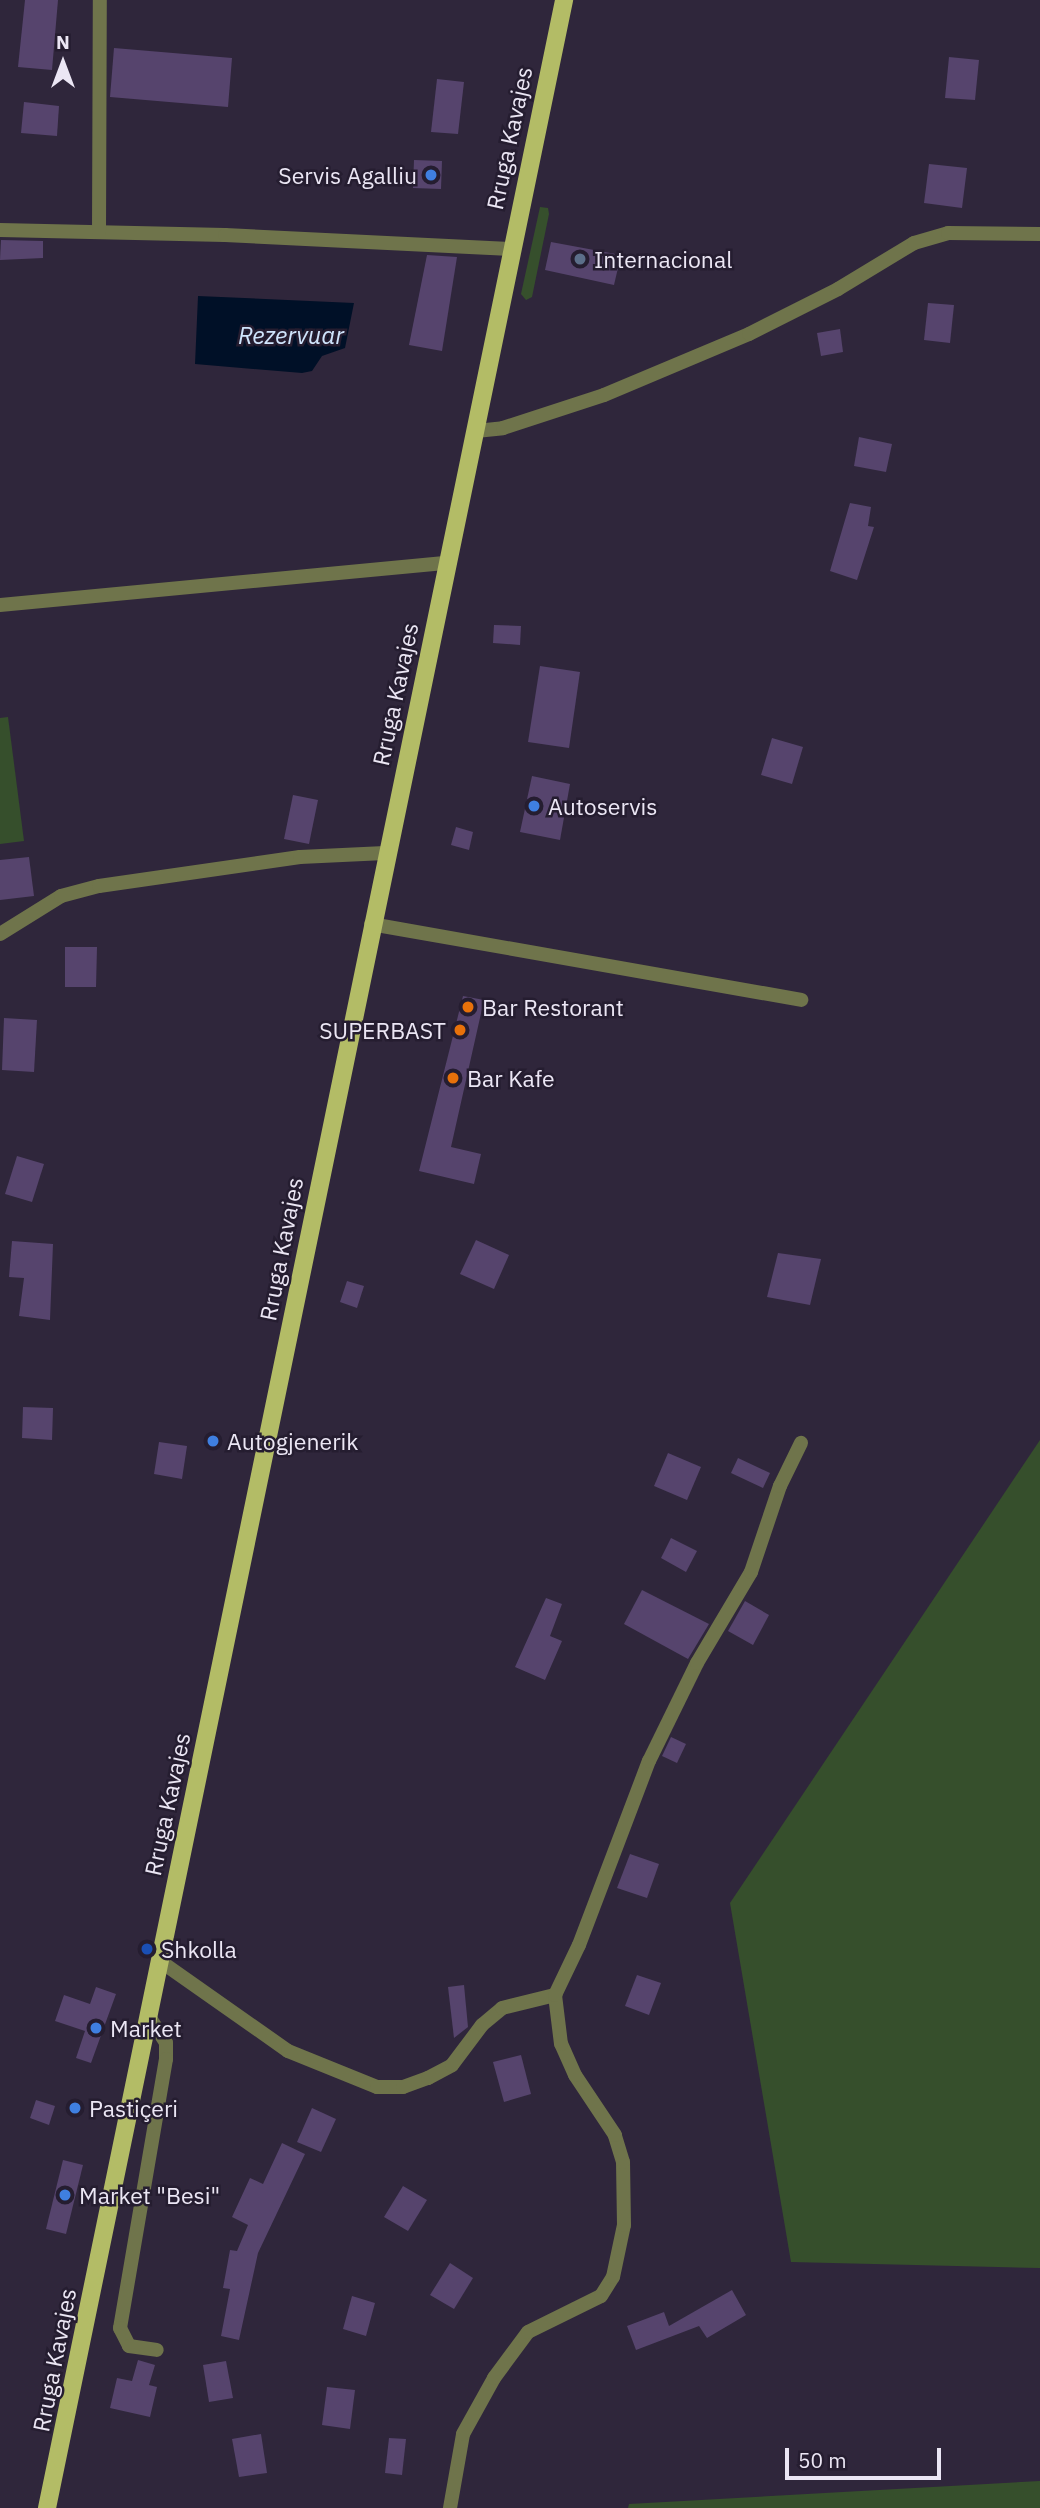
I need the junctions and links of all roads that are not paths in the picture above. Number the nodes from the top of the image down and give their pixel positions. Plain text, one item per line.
1 (100, 0) edge
2 (564, 0) edge
3 (0, 230) edge
4 (99, 232) junction
5 (1040, 234) edge
6 (511, 249) junction
7 (476, 431) junction
8 (447, 563) junction
9 (0, 605) edge
10 (385, 853) junction
11 (371, 924) junction
12 (0, 934) edge
13 (801, 1000) dead end
14 (801, 1443) dead end
15 (160, 1961) junction
16 (555, 1995) junction
17 (148, 2015) junction
18 (157, 2350) dead end
19 (47, 2508) edge
20 (450, 2508) edge

1 - 4 street
2 - 6 main road, Rruga Kavajes
3 - 4 street
4 - 6 street
5 - 7 street
6 - 7 main road, Rruga Kavajes
7 - 8 main road, Rruga Kavajes
8 - 9 street
8 - 10 main road, Rruga Kavajes
10 - 11 main road, Rruga Kavajes
10 - 12 street
11 - 13 street
11 - 15 main road, Rruga Kavajes
14 - 16 street
15 - 16 street
15 - 17 main road, Rruga Kavajes
16 - 20 street
17 - 18 street
17 - 19 main road, Rruga Kavajes

